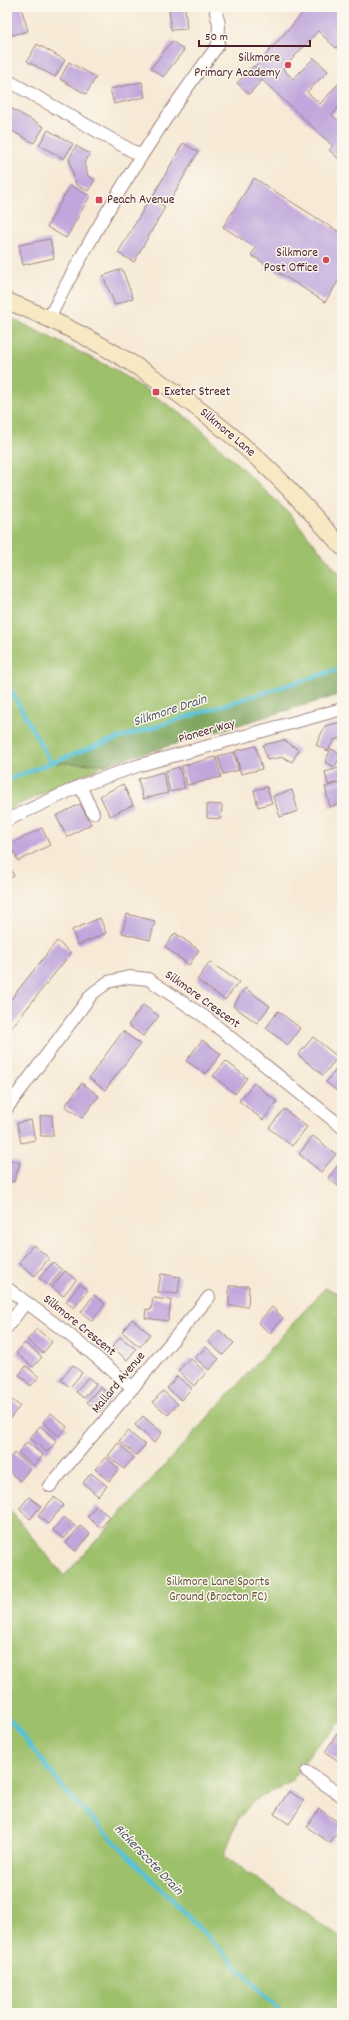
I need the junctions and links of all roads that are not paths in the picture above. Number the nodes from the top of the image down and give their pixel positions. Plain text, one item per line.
1 (217, 7) edge
2 (7, 80) edge
3 (141, 156) junction
4 (7, 301) edge
5 (49, 318) junction
6 (342, 547) edge
7 (342, 709) edge
8 (80, 786) junction
9 (93, 813) dead end
10 (7, 820) edge
11 (7, 1108) edge
12 (342, 1127) edge
13 (7, 1288) edge
14 (209, 1297) dead end
15 (26, 1302) junction
16 (7, 1327) edge
17 (133, 1388) junction
18 (50, 1486) dead end
19 (307, 1772) dead end
20 (342, 1796) edge

1 - 3 street
2 - 3 street
3 - 5 street
4 - 5 street, Silkmore Lane
5 - 6 street, Silkmore Lane
7 - 8 street, Pioneer Way
8 - 9 street
8 - 10 street, Pioneer Way
11 - 12 street, Silkmore Crescent
13 - 15 street, Silkmore Crescent
14 - 17 street, Mallard Avenue
15 - 16 street
15 - 17 street, Silkmore Crescent
17 - 18 street, Mallard Avenue
19 - 20 street

